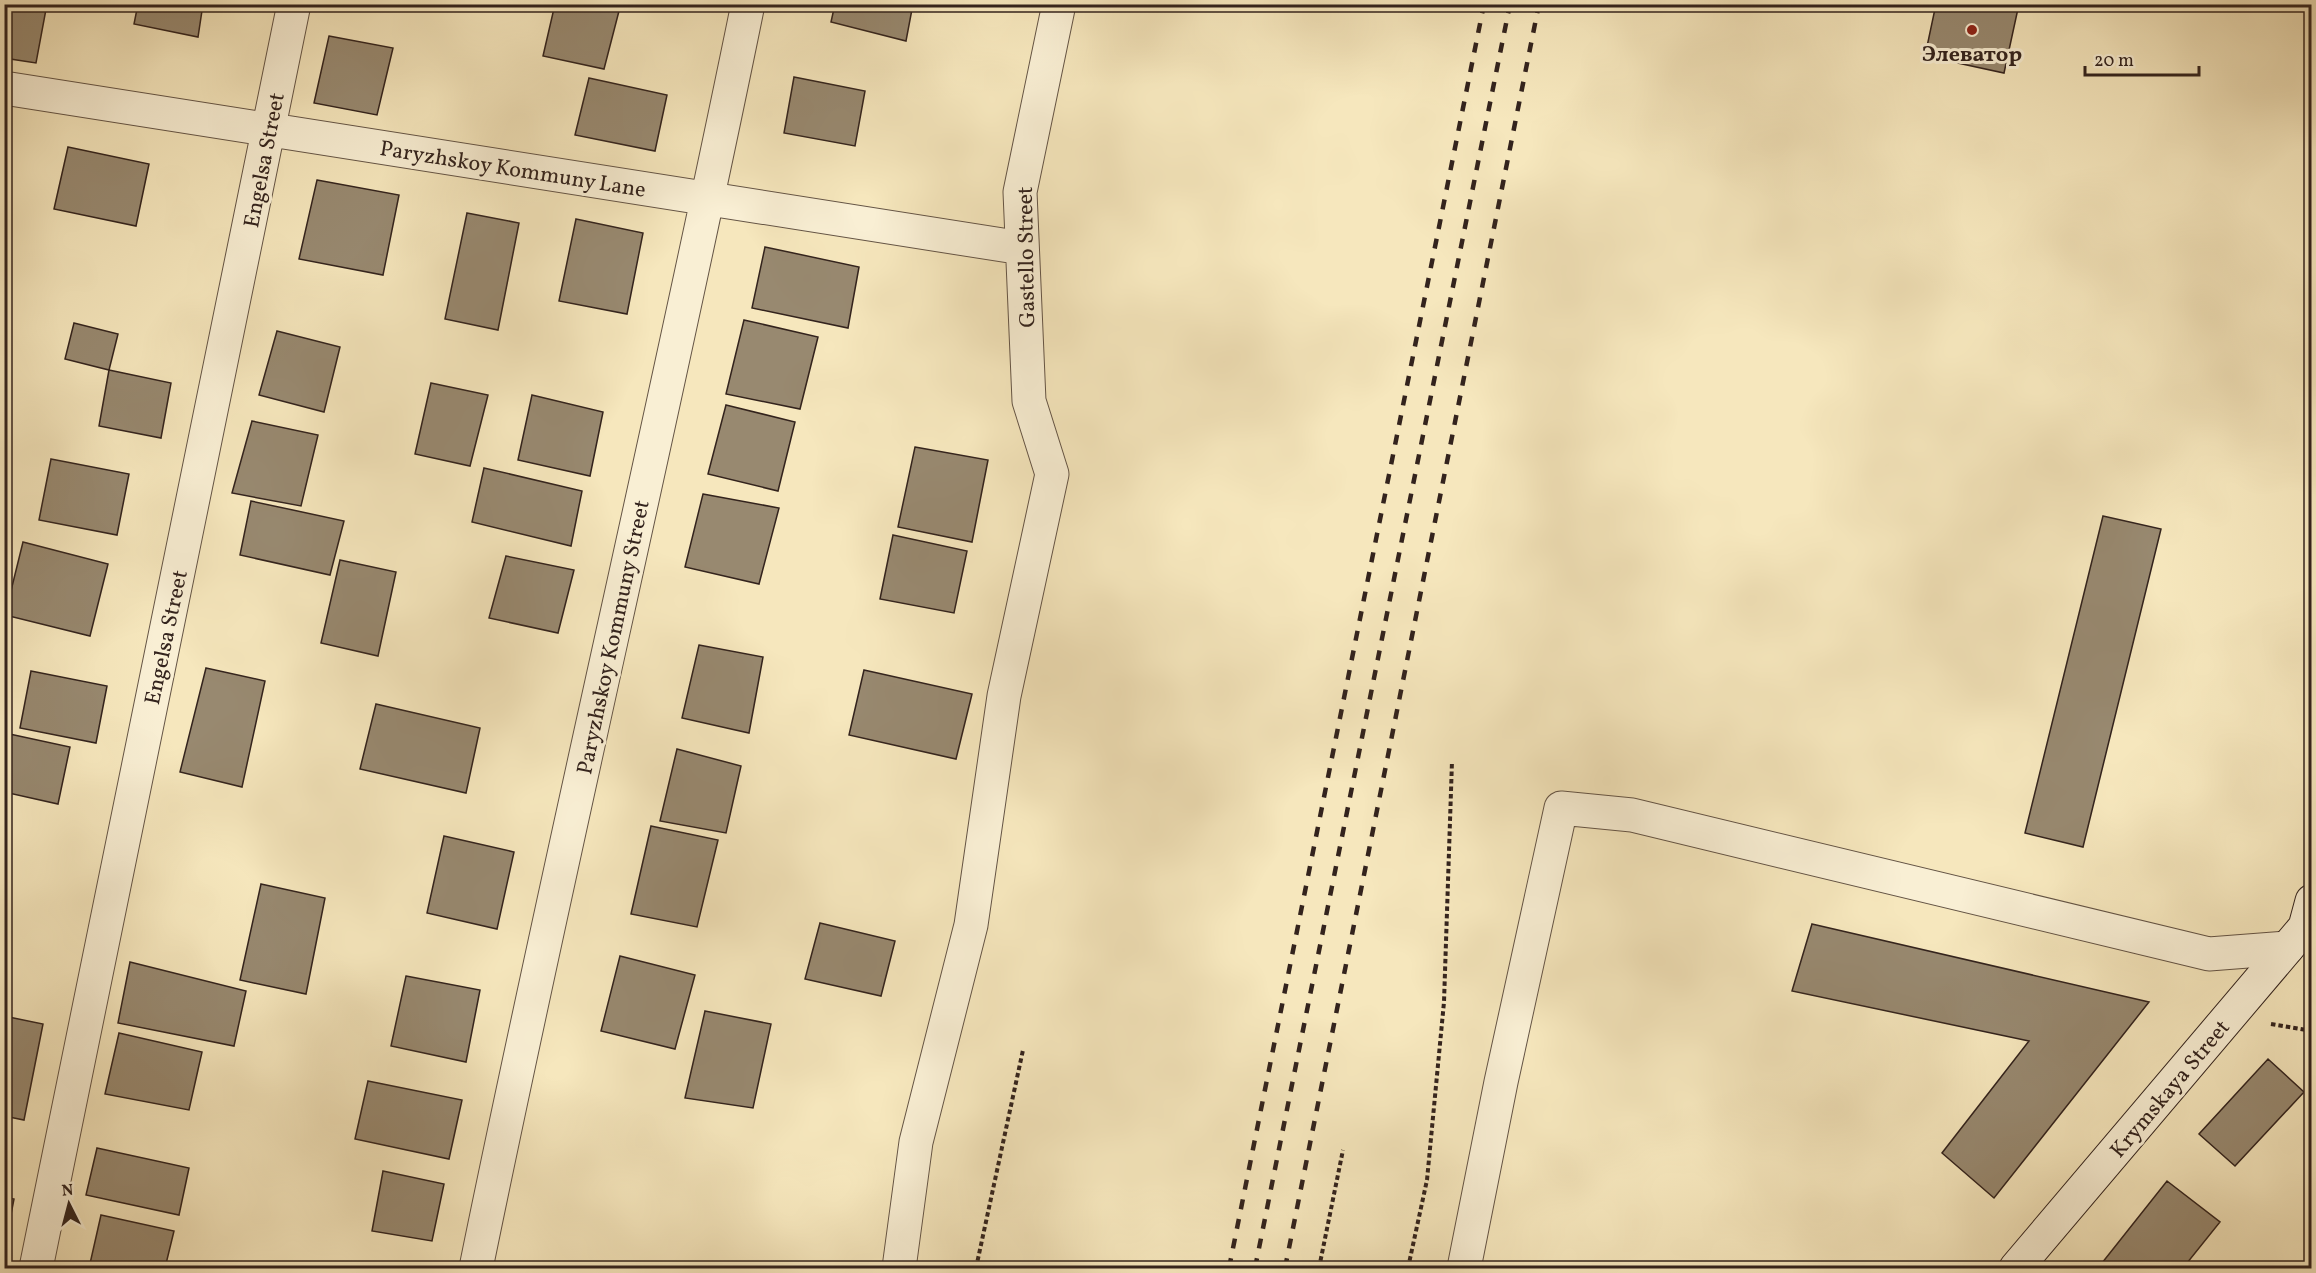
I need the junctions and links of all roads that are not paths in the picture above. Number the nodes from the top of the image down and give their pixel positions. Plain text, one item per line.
1 (294, 4) edge
2 (748, 4) edge
3 (1059, 4) edge
4 (4, 88) edge
5 (269, 130) junction
6 (708, 199) junction
7 (1022, 248) junction
8 (2312, 901) edge
9 (2287, 948) junction
10 (36, 1269) edge
11 (476, 1269) edge
12 (898, 1269) edge
13 (1464, 1269) edge
14 (2016, 1269) edge

1 - 5 street, Engelsa Street
2 - 6 street, Paryzhskoy Kommuny Street
3 - 7 street, Gastello Street
4 - 5 street, Paryzhskoy Kommuny Lane
5 - 6 street, Paryzhskoy Kommuny Lane
5 - 10 street, Engelsa Street
6 - 7 street, Paryzhskoy Kommuny Lane
6 - 11 street, Paryzhskoy Kommuny Street
7 - 12 street, Gastello Street
8 - 9 street, Krymskaya Street
9 - 13 street
9 - 14 street, Krymskaya Street

